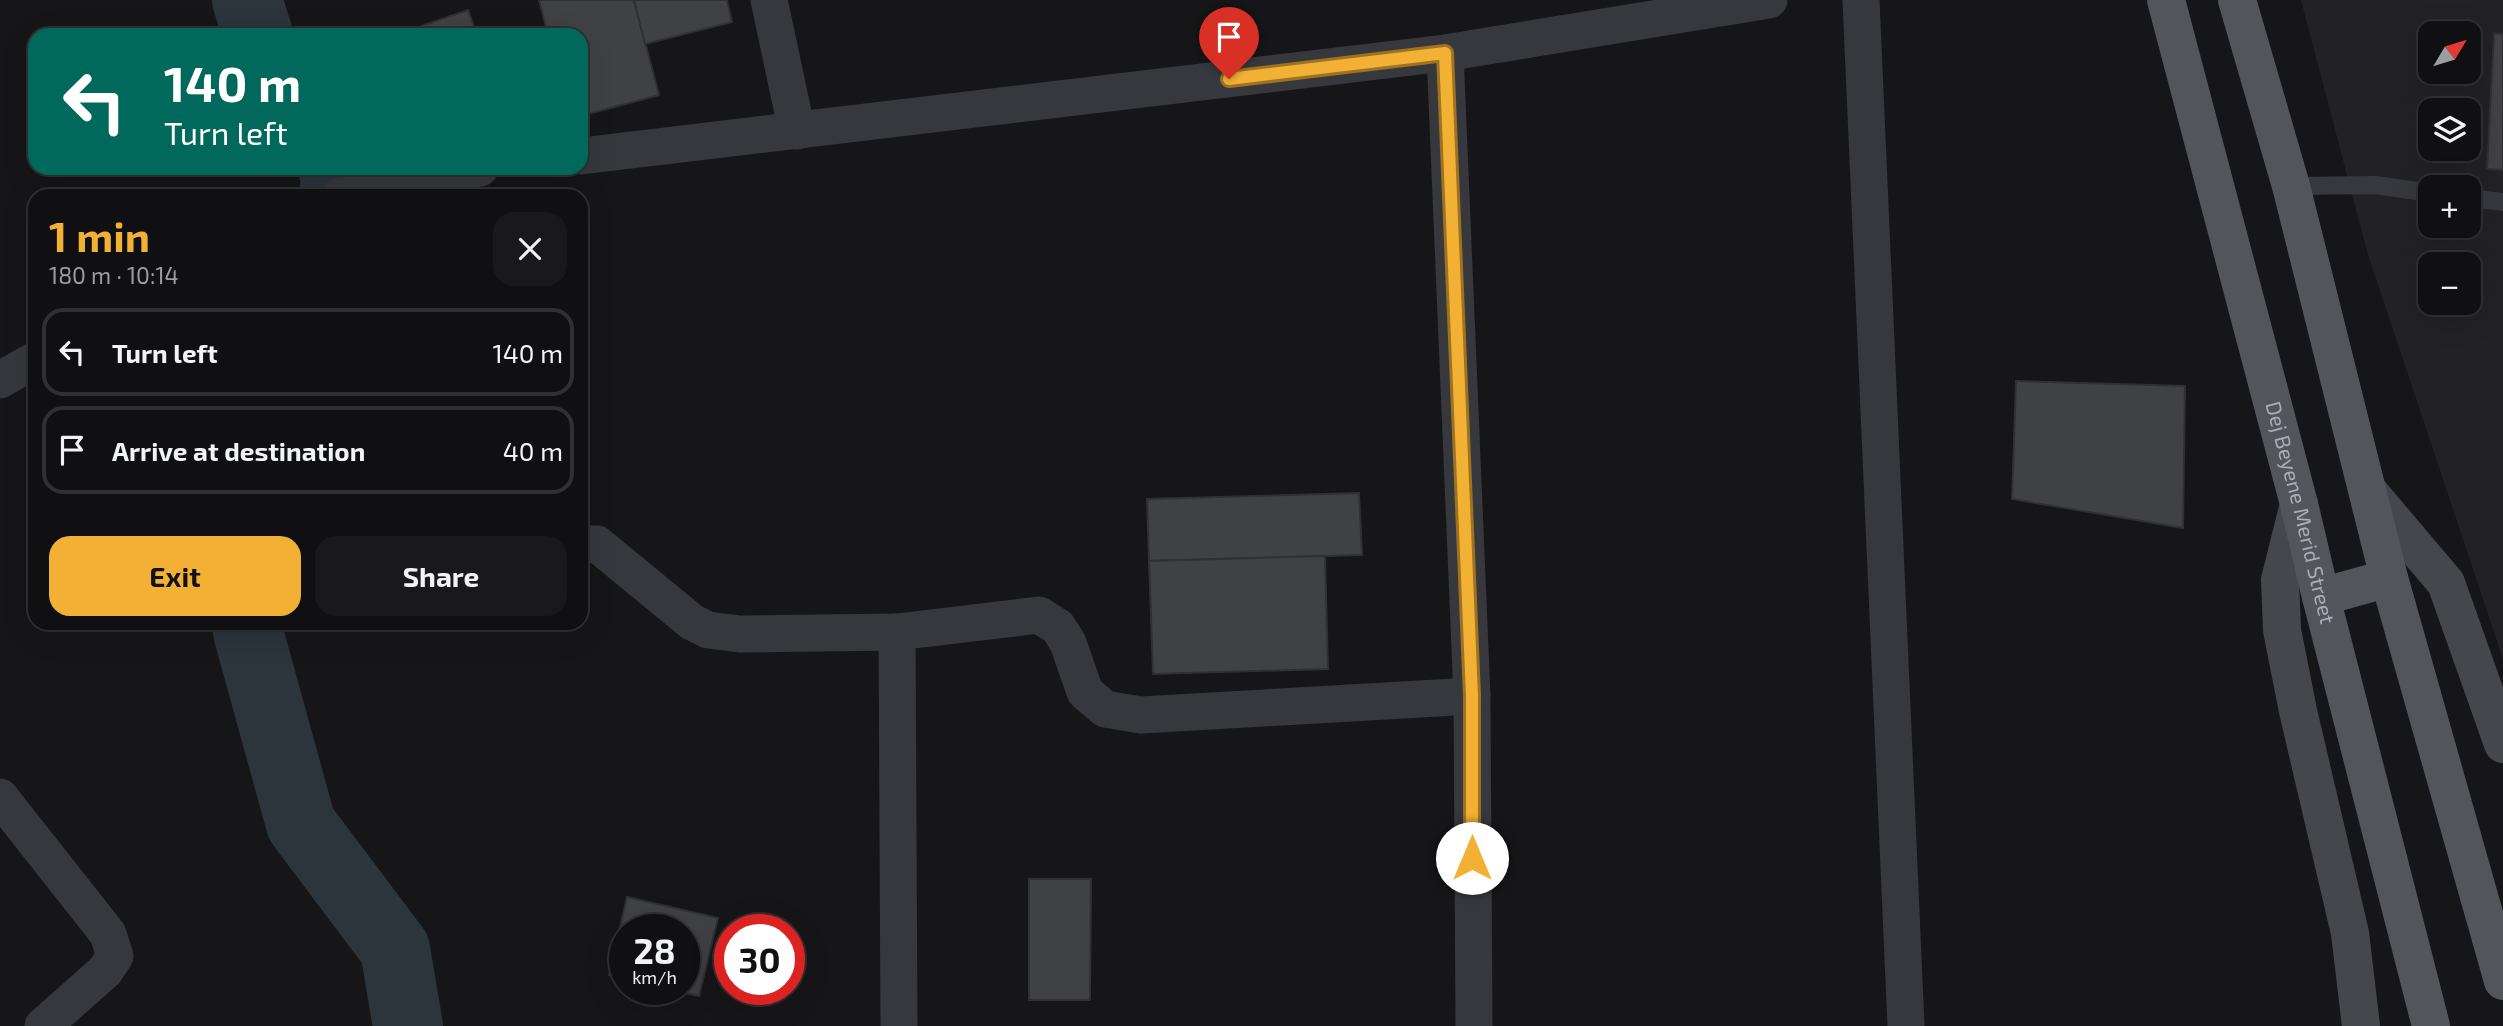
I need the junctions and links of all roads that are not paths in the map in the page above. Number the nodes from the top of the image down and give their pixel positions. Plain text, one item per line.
1 (769, 0) edge
2 (1769, 0) edge
3 (1861, 0) edge
4 (2166, 0) edge
5 (2240, 1) edge
6 (1445, 53) junction
7 (797, 131) junction
8 (588, 155) edge
9 (459, 175) edge
10 (430, 185) edge
11 (2291, 186) junction
12 (366, 189) edge
13 (2418, 190) edge
14 (2481, 199) edge
15 (2503, 202) edge
16 (28, 364) edge
17 (0, 380) edge
18 (2368, 491) junction
19 (2299, 505) junction
20 (588, 544) edge
21 (2389, 578) junction
22 (2321, 597) junction
23 (897, 632) junction
24 (1472, 696) junction
25 (2503, 744) edge
26 (0, 797) edge
27 (2503, 981) edge
28 (43, 1026) edge
29 (899, 1026) edge
30 (1474, 1026) edge
31 (1906, 1026) edge
32 (2361, 1026) edge
33 (2431, 1026) edge

1 - 7 street
2 - 6 street
3 - 31 street
4 - 19 main road, Dej Beyene Merid Street
5 - 11 main road
6 - 7 street
6 - 24 street
7 - 8 street
9 - 10 street
10 - 12 street
11 - 13 lane
11 - 18 main road
14 - 15 lane
16 - 17 street
18 - 21 main road
18 - 25 main road
19 - 22 main road, Dej Beyene Merid Street
19 - 32 main road
20 - 23 street
21 - 22 main road
21 - 27 main road
22 - 33 main road, Dej Beyene Merid Street
23 - 24 street
23 - 29 street
24 - 30 street
26 - 28 street

